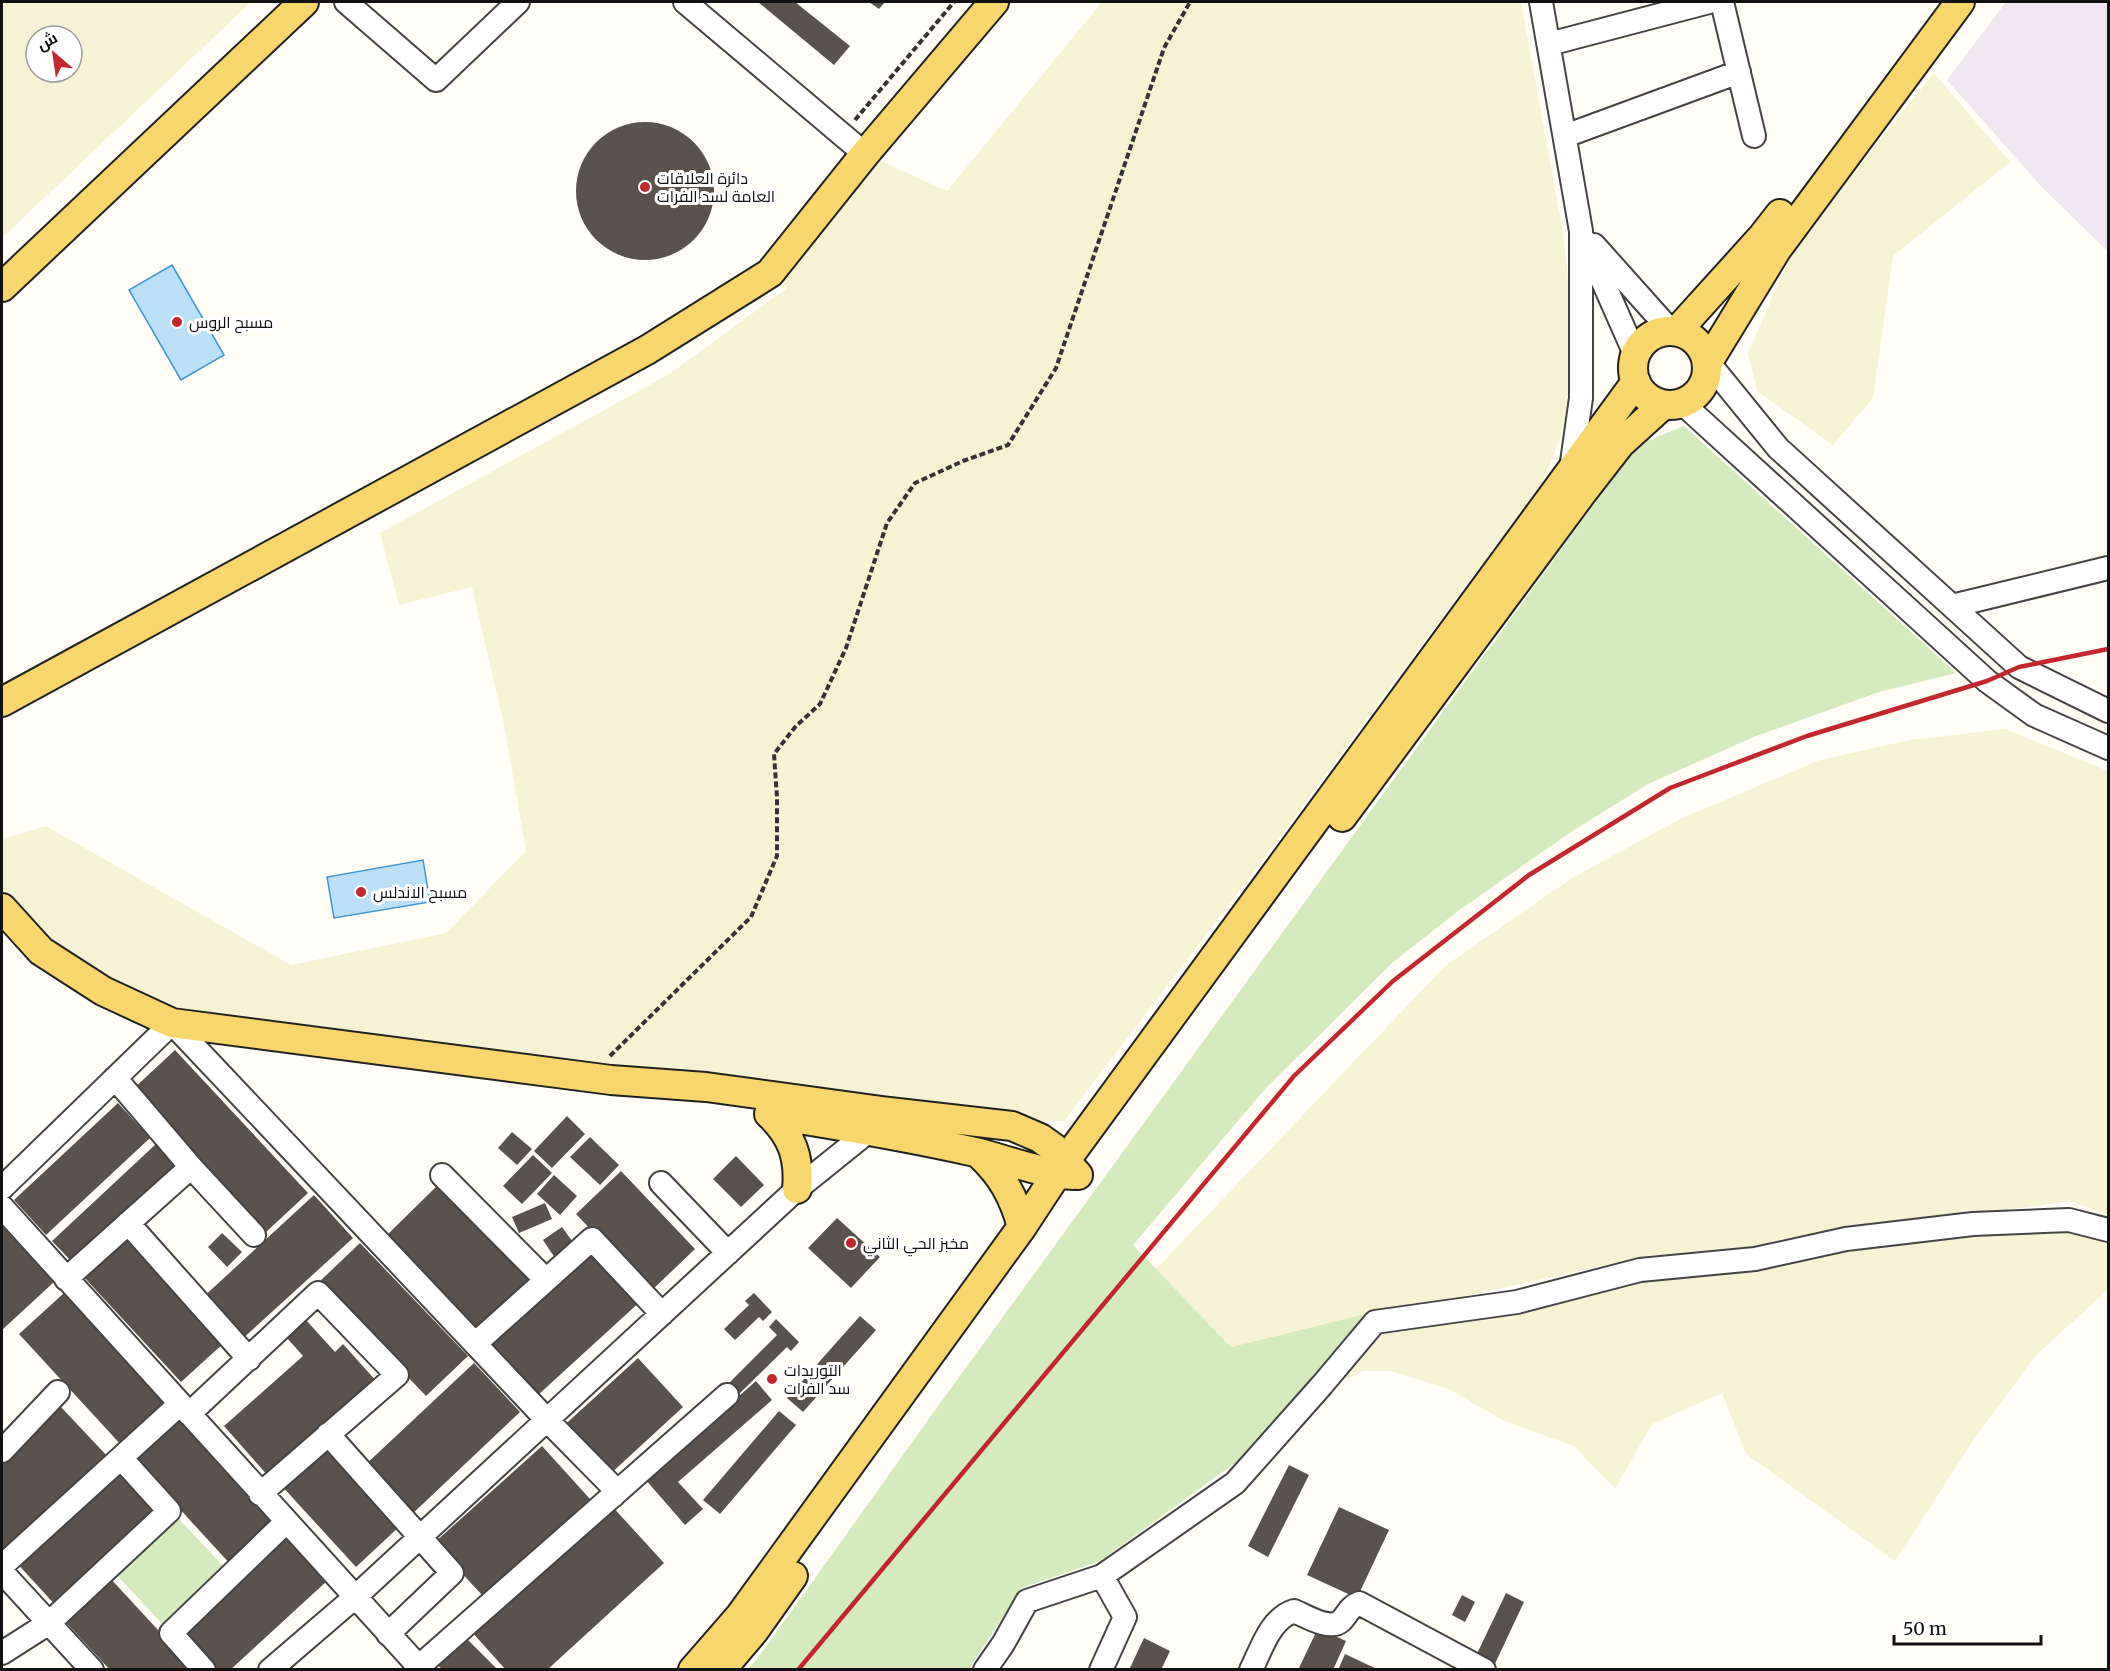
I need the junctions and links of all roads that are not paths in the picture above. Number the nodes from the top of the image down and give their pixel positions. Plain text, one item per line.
1 (304, 2) edge
2 (346, 2) edge
3 (518, 2) edge
4 (994, 2) edge
5 (1541, 2) edge
6 (1709, 2) edge
7 (1722, 2) edge
8 (1941, 2) edge
9 (1960, 2) edge
10 (692, 4) edge
11 (1548, 44) junction
12 (1739, 72) junction
13 (1565, 136) junction
14 (1754, 136) dead end
15 (865, 154) junction
16 (1581, 231) junction
17 (2, 287) edge
18 (1674, 330) junction
19 (1708, 362) junction
20 (1635, 368) junction
21 (1673, 404) junction
22 (1571, 469) junction
23 (2109, 568) edge
24 (1952, 606) junction
25 (2, 702) edge
26 (2109, 711) edge
27 (2109, 748) edge
28 (2, 908) edge
29 (172, 1023) junction
30 (115, 1078) junction
31 (600, 1079) junction
32 (1101, 1113) junction
33 (769, 1114) junction
34 (875, 1121) junction
35 (1012, 1126) junction
36 (977, 1153) junction
37 (191, 1167) junction
38 (1067, 1170) junction
39 (442, 1175) dead end
40 (661, 1183) dead end
41 (2, 1188) edge
42 (797, 1189) junction
43 (2, 1207) edge
44 (128, 1223) junction
45 (1022, 1227) junction
46 (2109, 1230) edge
47 (254, 1235) dead end
48 (728, 1253) junction
49 (66, 1279) junction
50 (546, 1280) junction
51 (662, 1314) junction
52 (475, 1344) junction
53 (249, 1359) junction
54 (58, 1392) dead end
55 (727, 1395) dead end
56 (184, 1409) junction
57 (547, 1420) junction
58 (328, 1434) junction
59 (2, 1451) edge
60 (121, 1458) junction
61 (260, 1494) junction
62 (613, 1496) junction
63 (286, 1522) junction
64 (420, 1537) junction
65 (2, 1566) edge
66 (2, 1572) edge
67 (1102, 1576) junction
68 (354, 1598) junction
69 (48, 1623) junction
70 (388, 1634) junction
71 (2, 1653) edge
72 (417, 1668) edge
73 (92, 1670) edge
74 (204, 1670) edge
75 (270, 1670) edge
76 (693, 1670) edge
77 (722, 1670) edge
78 (985, 1670) edge
79 (1101, 1670) edge
80 (1251, 1670) edge
81 (1484, 1670) edge

1 - 17 main road
2 - 3 street
4 - 15 main road
5 - 11 street
6 - 11 street
7 - 12 street
8 - 18 main road
9 - 19 main road
10 - 15 street
11 - 13 street
12 - 13 street
12 - 14 street
13 - 16 street
15 - 25 main road
16 - 18 street
16 - 20 street
16 - 22 street
18 - 19 main road
18 - 20 main road
19 - 21 main road
19 - 24 street
20 - 21 main road
20 - 22 main road
21 - 27 street
21 - 38 main road
22 - 32 main road
23 - 24 street
24 - 26 street
28 - 29 main road
29 - 30 street
29 - 31 main road
29 - 52 street
30 - 37 street
30 - 41 street
31 - 33 main road
31 - 34 main road
32 - 35 main road
32 - 38 main road
33 - 34 main road
33 - 42 main road
34 - 35 main road
34 - 36 main road
34 - 42 street
35 - 38 main road
36 - 38 main road
36 - 45 main road
37 - 44 street
37 - 47 street
38 - 45 main road
38 - 77 main road
39 - 50 street
40 - 48 street
42 - 48 street
43 - 49 street
44 - 49 street
44 - 53 street
45 - 76 main road
46 - 67 street
48 - 51 street
49 - 56 street
50 - 51 street
50 - 52 street
51 - 57 street
52 - 57 street
53 - 56 street
53 - 58 street
54 - 59 street
55 - 62 street
56 - 60 street
56 - 61 street
57 - 62 street
57 - 64 street
58 - 61 street
58 - 64 street
60 - 65 street
60 - 69 street
61 - 63 street
62 - 72 street
63 - 68 street
63 - 74 street
64 - 68 street
64 - 70 street
66 - 69 street
67 - 78 street
67 - 79 street
68 - 70 street
68 - 75 street
69 - 71 street
69 - 73 street
70 - 72 street
80 - 81 street

